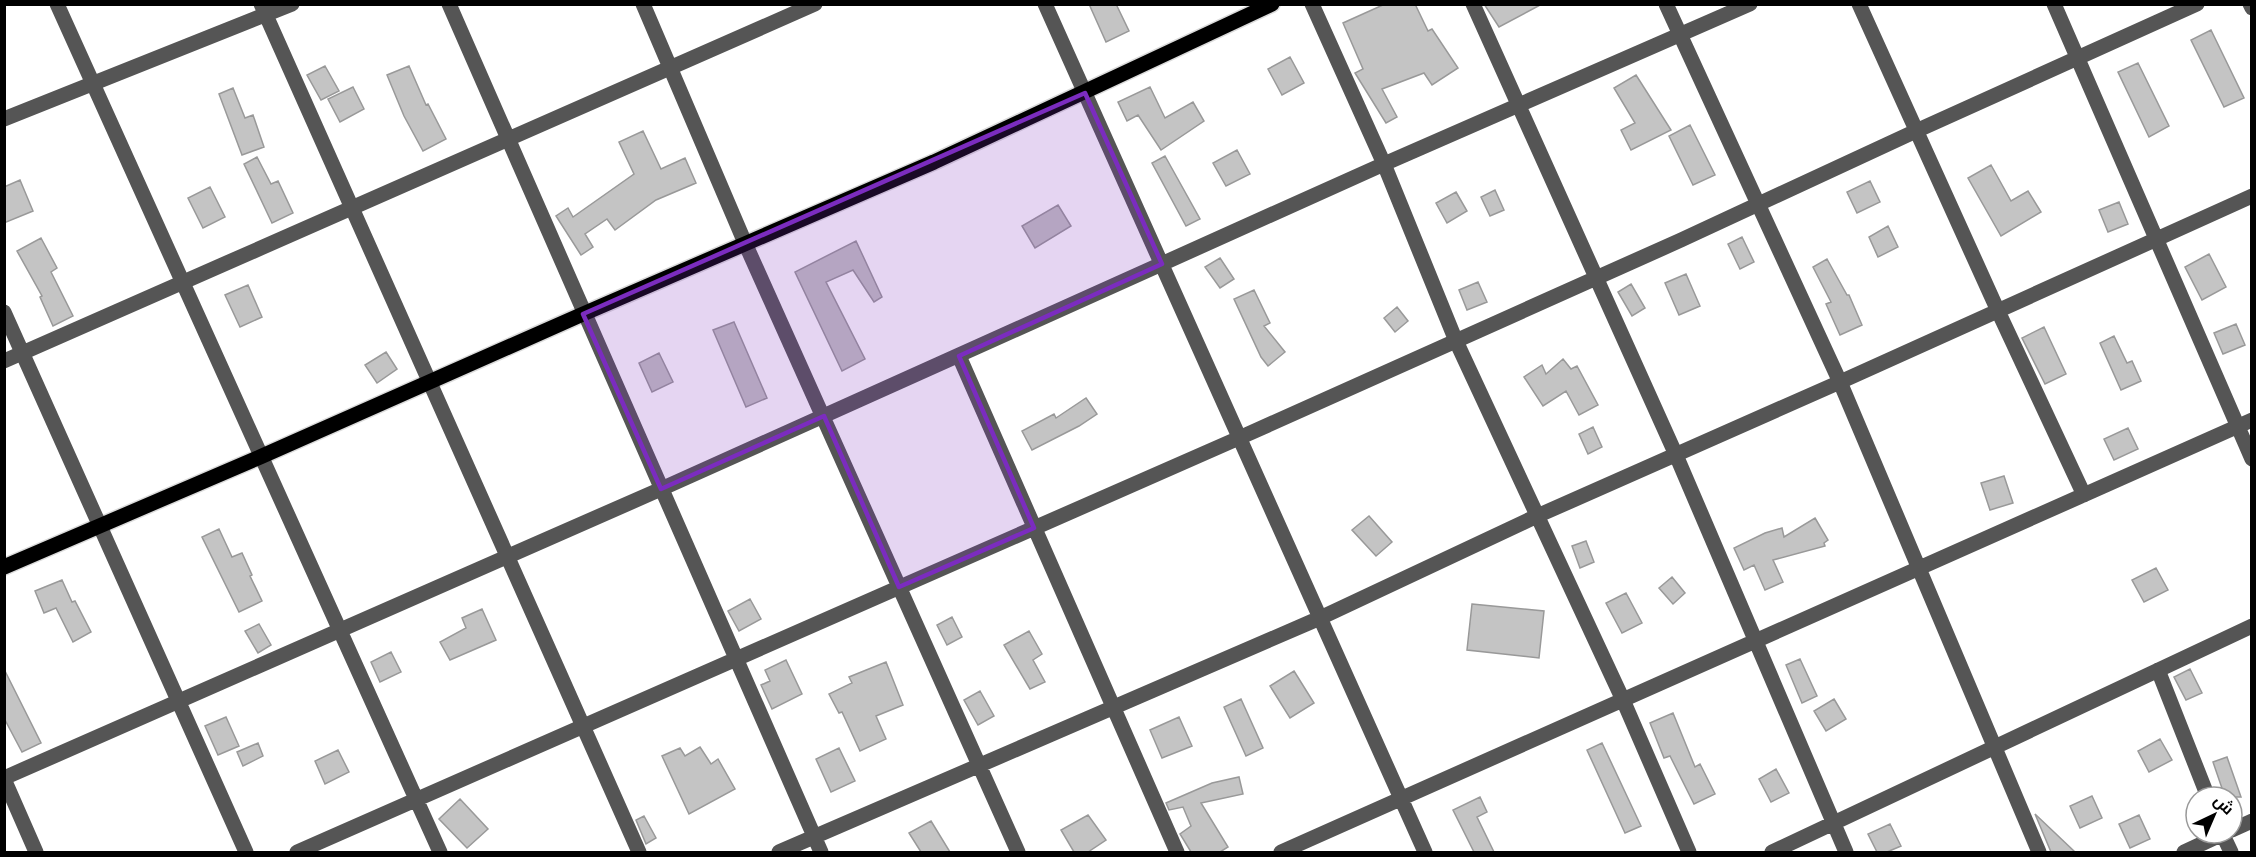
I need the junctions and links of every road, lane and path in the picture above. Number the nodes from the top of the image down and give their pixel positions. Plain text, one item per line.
1 (57, 4) edge
2 (292, 4) edge
3 (449, 4) edge
4 (643, 4) edge
5 (815, 4) edge
6 (1046, 4) edge
7 (1272, 4) edge
8 (1312, 4) edge
9 (1473, 4) edge
10 (1666, 4) edge
11 (1750, 4) edge
12 (1859, 4) edge
13 (2054, 4) edge
14 (2197, 4) edge
15 (263, 10) edge
16 (1679, 36) junction
17 (2077, 58) junction
18 (670, 69) junction
19 (92, 84) junction
20 (1085, 93) junction
21 (1519, 105) junction
22 (4, 119) edge
23 (1916, 131) junction
24 (509, 139) junction
25 (1384, 164) junction
26 (2252, 196) edge
27 (1759, 203) junction
28 (351, 209) junction
29 (2156, 239) junction
30 (745, 243) junction
31 (1162, 264) junction
32 (1597, 278) junction
33 (182, 283) junction
34 (1998, 311) junction
35 (4, 312) edge
36 (584, 314) junction
37 (1456, 341) junction
38 (23, 353) junction
39 (958, 356) junction
40 (4, 361) edge
41 (1840, 382) junction
42 (428, 383) junction
43 (824, 416) junction
44 (2252, 420) edge
45 (2237, 426) junction
46 (1239, 438) junction
47 (1676, 455) junction
48 (260, 457) junction
49 (2252, 459) edge
50 (661, 489) junction
51 (2084, 495) junction
52 (1537, 516) junction
53 (100, 525) junction
54 (1034, 528) junction
55 (508, 556) junction
56 (4, 567) edge
57 (1918, 568) junction
58 (899, 587) junction
59 (1320, 618) junction
60 (2252, 626) edge
61 (340, 629) junction
62 (1755, 641) junction
63 (736, 659) junction
64 (2158, 670) junction
65 (179, 700) junction
66 (1623, 700) junction
67 (1113, 707) junction
68 (584, 727) junction
69 (1994, 748) junction
70 (979, 765) junction
71 (4, 779) edge
72 (2203, 785) edge
73 (1401, 799) junction
74 (416, 800) junction
75 (1834, 823) junction
76 (814, 837) junction
77 (2199, 845) edge
78 (36, 852) edge
79 (246, 852) edge
80 (297, 852) edge
81 (440, 852) edge
82 (639, 852) edge
83 (779, 852) edge
84 (821, 852) edge
85 (1017, 852) edge
86 (1177, 852) edge
87 (1281, 852) edge
88 (1425, 852) edge
89 (1689, 852) edge
90 (1772, 852) edge
91 (1846, 852) edge
92 (2039, 852) edge
93 (2184, 852) edge

1 - 19 street
2 - 15 street
3 - 24 street
4 - 18 street
5 - 18 street
6 - 20 street
7 - 20 main road
8 - 25 street
9 - 21 street
10 - 16 street
11 - 16 street
12 - 23 street
13 - 17 street
14 - 17 street
15 - 19 street
15 - 28 street
16 - 21 street
16 - 27 street
17 - 23 street
17 - 29 street
18 - 24 street
18 - 30 street
19 - 22 street
19 - 33 street
20 - 30 main road
20 - 31 street
21 - 25 street
21 - 32 street
23 - 27 street
23 - 34 street
24 - 28 street
24 - 36 street
25 - 31 street
25 - 37 street
26 - 29 street
27 - 32 street
27 - 41 street
28 - 33 street
28 - 42 street
29 - 34 street
29 - 45 street
30 - 36 main road
30 - 43 street
31 - 39 street
31 - 46 street
32 - 37 street
32 - 47 street
33 - 38 street
33 - 48 street
34 - 41 street
34 - 51 street
35 - 38 street
36 - 42 main road
36 - 50 street
37 - 46 street
37 - 52 street
38 - 40 street
38 - 53 street
39 - 43 street
39 - 54 street
41 - 47 street
41 - 57 street
42 - 48 main road
42 - 55 street
43 - 50 street
43 - 58 street
44 - 45 street
45 - 49 street
45 - 51 street
46 - 54 street
46 - 59 street
47 - 52 street
47 - 62 street
48 - 53 main road
48 - 61 street
50 - 55 street
50 - 63 street
51 - 57 street
52 - 59 street
52 - 66 street
53 - 56 main road
53 - 65 street
54 - 58 street
54 - 67 street
55 - 61 street
55 - 68 street
57 - 62 street
57 - 69 street
58 - 63 street
58 - 70 street
59 - 67 street
59 - 73 street
60 - 64 street
61 - 65 street
61 - 74 street
62 - 66 street
62 - 75 street
63 - 68 street
63 - 76 street
64 - 69 street
64 - 72 street
65 - 71 street
65 - 79 street
66 - 73 street
66 - 89 street
67 - 70 street
67 - 86 street
68 - 74 street
68 - 82 street
69 - 75 street
69 - 92 street
70 - 76 street
70 - 85 street
71 - 78 street
73 - 87 street
73 - 88 street
74 - 80 street
74 - 81 street
75 - 90 street
75 - 91 street
76 - 83 street
76 - 84 street
77 - 93 street

